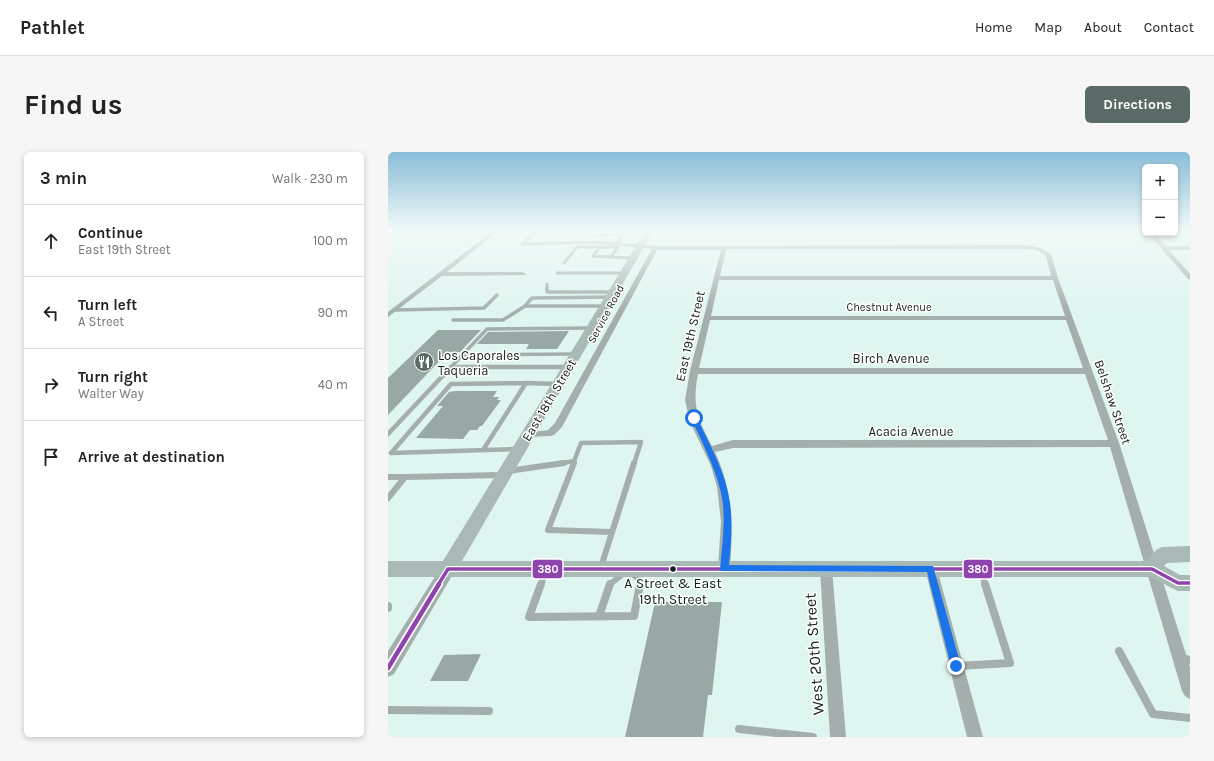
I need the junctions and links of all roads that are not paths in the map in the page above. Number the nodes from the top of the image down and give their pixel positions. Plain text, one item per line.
1 (461, 257) edge
2 (569, 257) edge
3 (611, 257) edge
4 (650, 257) edge
5 (722, 257) edge
6 (1051, 257) edge
7 (1173, 257) edge
8 (632, 258) joint
9 (564, 263) dead end
10 (557, 273) dead end
11 (624, 273) junction
12 (440, 274) junction
13 (523, 274) dead end
14 (717, 278) junction
15 (1056, 278) junction
16 (1190, 278) edge
17 (547, 284) dead end
18 (611, 294) junction
19 (497, 295) dead end
20 (526, 306) junction
21 (604, 306) junction
22 (394, 310) junction
23 (388, 314) edge
24 (707, 318) junction
25 (1070, 318) junction
26 (453, 320) dead end
27 (592, 328) junction
28 (577, 354) junction
29 (463, 355) junction
30 (451, 367) junction
31 (569, 367) junction
32 (694, 371) junction
33 (1089, 371) junction
34 (526, 383) junction
35 (559, 384) junction
36 (388, 434) edge
37 (528, 435) junction
38 (1114, 443) junction
39 (520, 449) junction
40 (482, 450) junction
41 (710, 450) junction
42 (574, 461) junction
43 (506, 473) junction
44 (388, 477) edge
45 (405, 477) junction
46 (388, 498) edge
47 (612, 532) junction
48 (1190, 554) edge
49 (388, 569) edge
50 (448, 569) junction
51 (724, 569) junction
52 (826, 569) junction
53 (930, 569) junction
54 (980, 569) junction
55 (1152, 569) junction
56 (547, 570) junction
57 (600, 570) junction
58 (628, 570) junction
59 (1190, 583) edge
60 (599, 616) junction
61 (1119, 651) dead end
62 (1185, 659) edge
63 (956, 666) junction
64 (388, 668) edge
65 (1190, 691) edge
66 (388, 710) edge
67 (489, 712) dead end
68 (1190, 718) edge
69 (739, 728) dead end
70 (813, 737) edge
71 (838, 737) edge
72 (975, 737) edge

1 - 12 street
2 - 9 lane
3 - 8 lane
4 - 37 street, Service Road
5 - 14 street, East 19th Street
6 - 15 street, Belshaw Street
7 - 16 street
8 - 11 main road, East 18th Street
10 - 11 lane
11 - 18 main road, East 18th Street
12 - 13 street
12 - 22 street
14 - 15 street
14 - 24 street, East 19th Street
15 - 25 street, Belshaw Street
17 - 18 lane
18 - 20 lane
18 - 21 main road, East 18th Street
19 - 22 lane
20 - 21 lane
20 - 26 lane
21 - 27 main road, East 18th Street
22 - 23 street
24 - 25 street, Chestnut Avenue
24 - 32 street, East 19th Street
25 - 33 street, Belshaw Street
27 - 28 main road, East 18th Street
27 - 29 lane
28 - 29 lane
28 - 31 main road, East 18th Street
29 - 30 lane
30 - 31 lane
30 - 36 lane
31 - 35 main road, East 18th Street
32 - 33 street, Birch Avenue
32 - 41 street, East 19th Street
33 - 38 street, Belshaw Street
34 - 35 lane
34 - 40 lane
34 - 40 lane
35 - 37 main road, East 18th Street
37 - 39 main road, East 18th Street
38 - 41 street, Acacia Avenue
38 - 55 street, Belshaw Street
39 - 40 lane
39 - 43 main road, East 18th Street
41 - 51 street, East 19th Street
42 - 43 lane
42 - 47 lane
42 - 47 lane
43 - 45 lane
43 - 50 main road, East 18th Street
44 - 45 lane
45 - 46 lane
47 - 57 lane
48 - 55 main road
49 - 50 main road
50 - 56 main road
50 - 64 street
51 - 52 main road
51 - 58 main road
52 - 53 main road
52 - 71 street, West 20th Street
53 - 54 main road
53 - 63 street
54 - 55 main road
54 - 63 lane
55 - 59 main road
55 - 62 street, Belshaw Street
56 - 57 main road
56 - 60 lane
57 - 58 main road
58 - 60 lane
58 - 60 lane
61 - 68 lane
62 - 65 street, Belshaw Street
63 - 72 street
66 - 67 lane
69 - 70 lane

